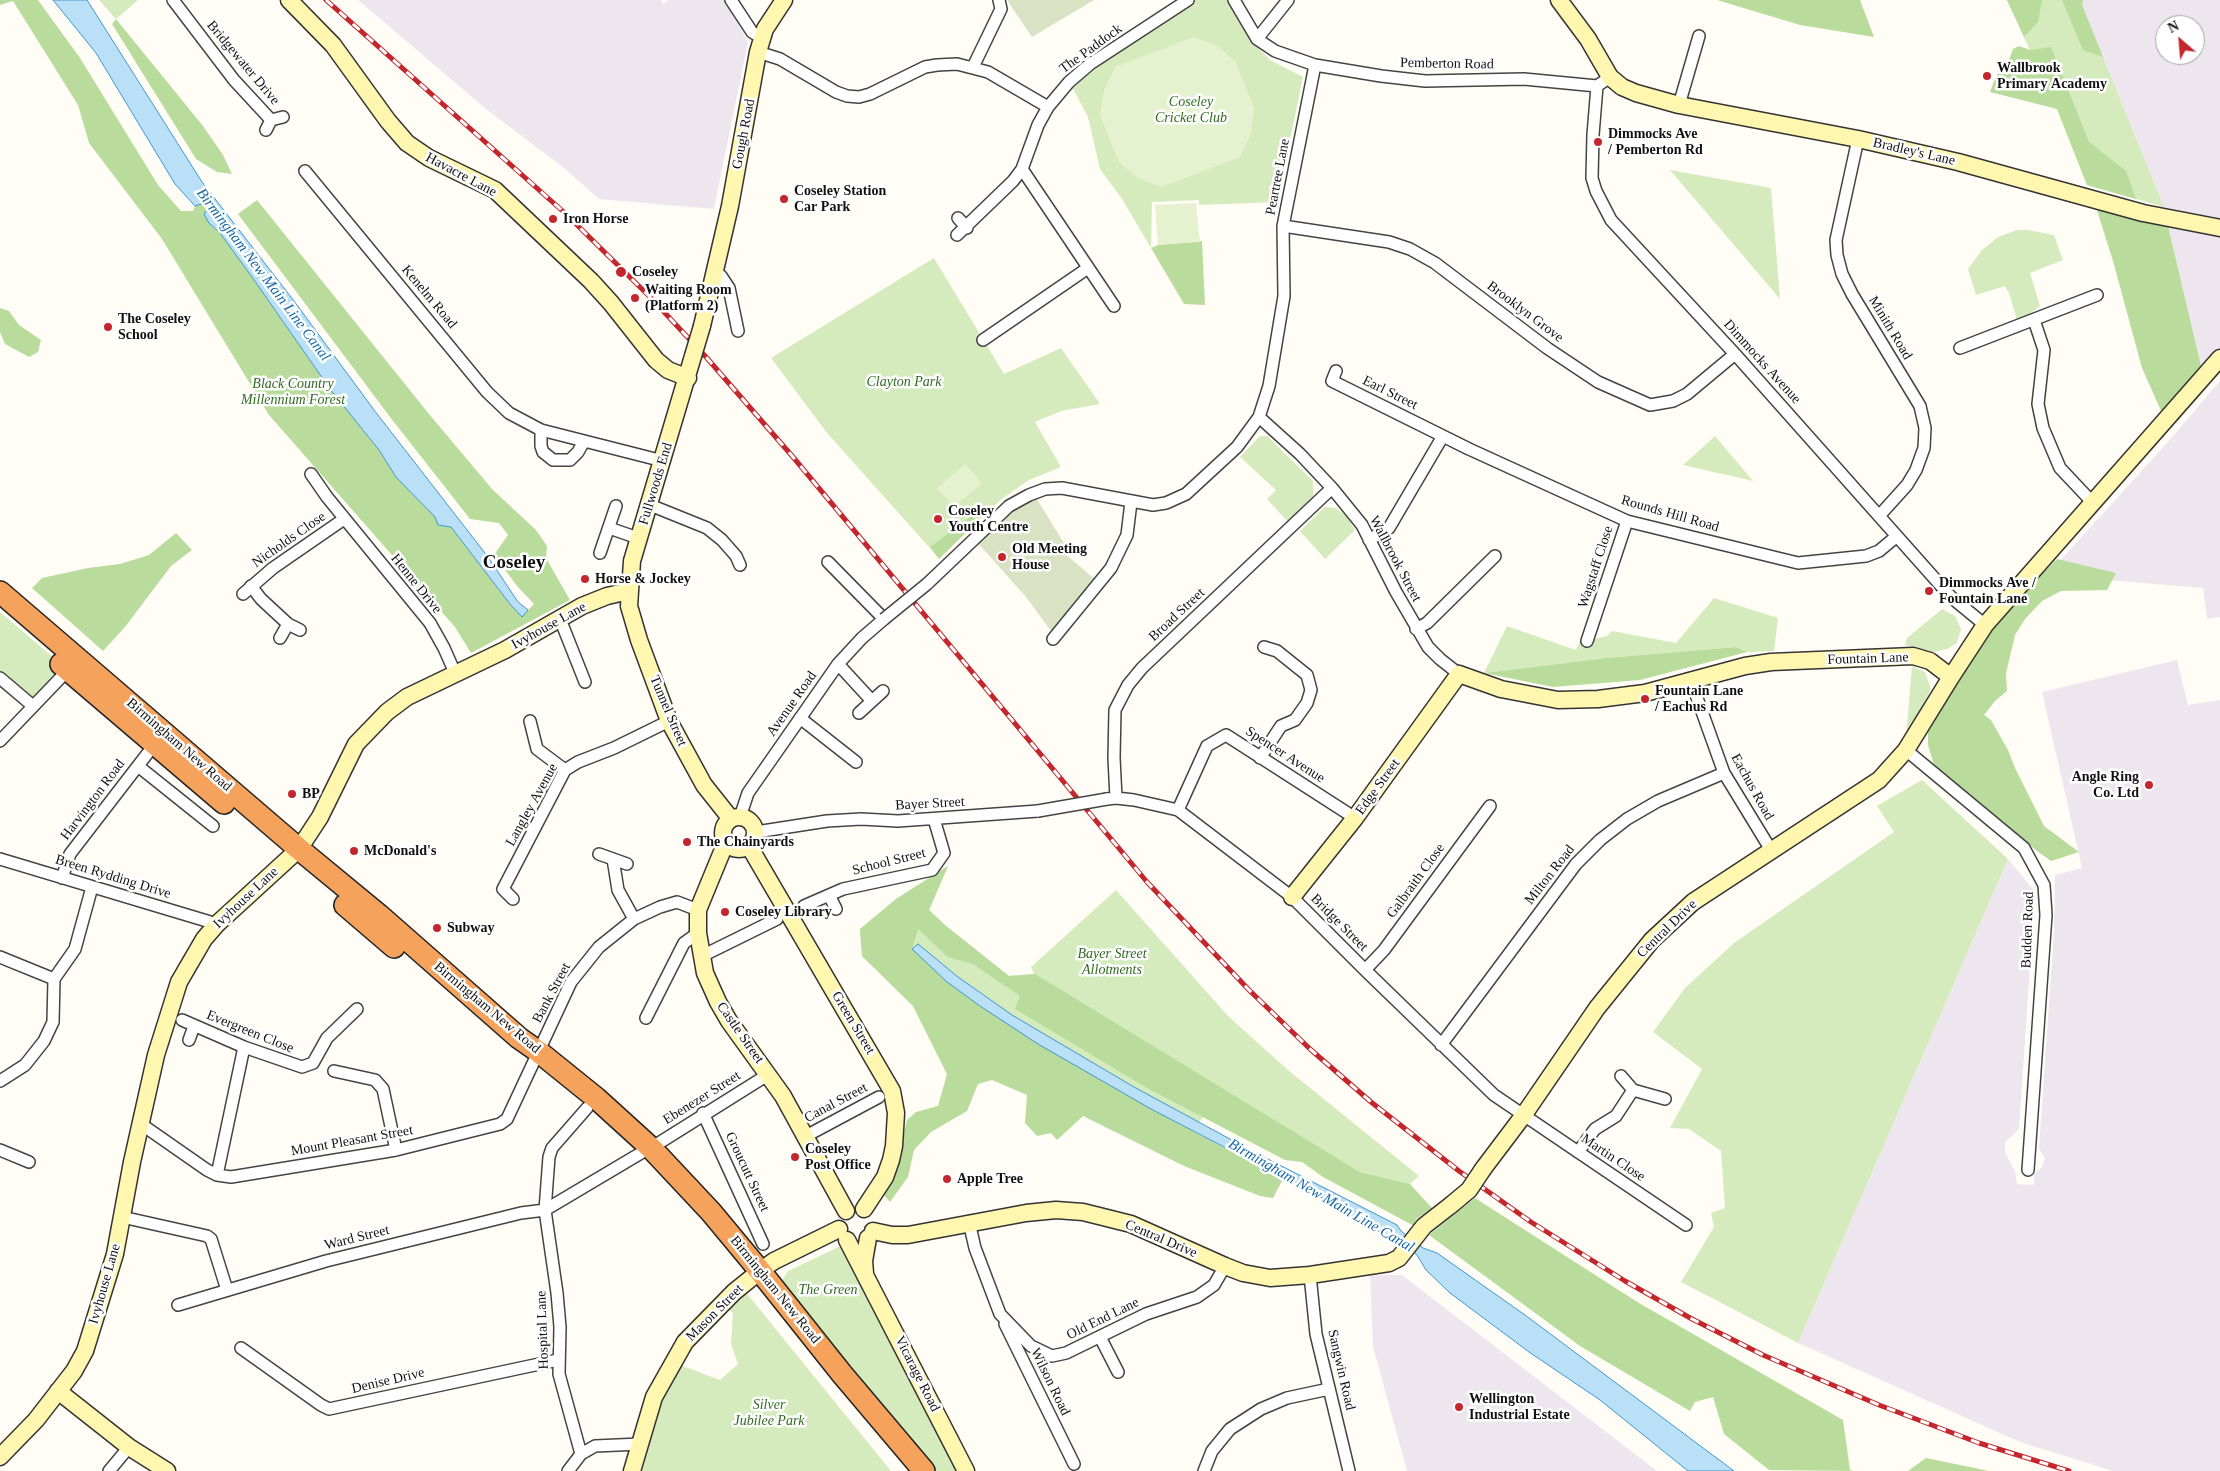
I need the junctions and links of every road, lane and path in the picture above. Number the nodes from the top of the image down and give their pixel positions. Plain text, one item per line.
1 (173, 0) edge
2 (289, 0) edge
3 (731, 0) edge
4 (784, 0) edge
5 (999, 0) edge
6 (1188, 0) edge
7 (1234, 0) edge
8 (1288, 0) edge
9 (1560, 0) edge
10 (1699, 36) dead end
11 (1257, 39) junction
12 (760, 45) junction
13 (1315, 65) junction
14 (973, 67) junction
15 (1603, 82) junction
16 (1679, 105) junction
17 (1048, 107) junction
18 (283, 117) dead end
19 (1858, 139) junction
20 (1022, 169) junction
21 (305, 170) dead end
22 (958, 218) dead end
23 (1284, 226) junction
24 (967, 228) junction
25 (2220, 228) edge
26 (957, 235) dead end
27 (1088, 268) junction
28 (715, 273) junction
29 (2097, 295) dead end
30 (1114, 306) dead end
31 (2034, 320) junction
32 (738, 331) dead end
33 (983, 340) dead end
34 (1960, 348) dead end
35 (1735, 354) junction
36 (2220, 358) edge
37 (1336, 371) dead end
38 (688, 378) junction
39 (1259, 416) junction
40 (541, 430) junction
41 (1443, 436) junction
42 (584, 441) junction
43 (663, 461) junction
44 (311, 474) dead end
45 (1332, 488) junction
46 (1131, 502) junction
47 (2093, 503) junction
48 (650, 505) junction
49 (616, 506) dead end
50 (1879, 516) junction
51 (344, 519) junction
52 (1627, 521) junction
53 (609, 528) junction
54 (1897, 536) junction
55 (638, 538) junction
56 (1369, 540) junction
57 (600, 553) dead end
58 (1495, 556) dead end
59 (828, 562) dead end
60 (740, 565) dead end
61 (629, 591) junction
62 (0, 592) edge
63 (0, 610) edge
64 (560, 619) junction
65 (884, 619) junction
66 (288, 624) junction
67 (1985, 625) junction
68 (1416, 629) junction
69 (300, 630) dead end
70 (280, 638) dead end
71 (1053, 638) dead end
72 (1587, 641) dead end
73 (1264, 647) dead end
74 (73, 664) junction
75 (838, 664) junction
76 (455, 673) junction
77 (1459, 674) junction
78 (1951, 677) junction
79 (0, 678) edge
80 (1691, 681) junction
81 (585, 682) dead end
82 (884, 691) dead end
83 (872, 701) junction
84 (33, 706) junction
85 (859, 713) dead end
86 (800, 718) junction
87 (669, 721) junction
88 (534, 724) dead end
89 (160, 739) junction
90 (0, 741) edge
91 (1906, 750) junction
92 (1260, 758) junction
93 (856, 762) dead end
94 (138, 766) junction
95 (565, 770) junction
96 (1724, 773) junction
97 (1111, 798) junction
98 (1490, 806) dead end
99 (1178, 810) junction
100 (736, 818) junction
101 (1355, 818) junction
102 (934, 819) junction
103 (213, 826) dead end
104 (752, 839) junction
105 (726, 842) junction
106 (1771, 850) junction
107 (294, 853) junction
108 (599, 854) dead end
109 (0, 859) edge
110 (613, 859) junction
111 (626, 864) dead end
112 (62, 878) junction
113 (92, 886) junction
114 (829, 895) junction
115 (1292, 897) junction
116 (513, 900) dead end
117 (804, 906) dead end
118 (836, 908) dead end
119 (698, 910) junction
120 (777, 918) dead end
121 (634, 919) junction
122 (216, 924) junction
123 (698, 933) junction
124 (702, 956) junction
125 (0, 957) edge
126 (1365, 970) junction
127 (54, 979) junction
128 (357, 1009) dead end
129 (646, 1018) dead end
130 (182, 1020) dead end
131 (194, 1026) junction
132 (188, 1040) dead end
133 (1442, 1045) junction
134 (244, 1047) junction
135 (535, 1058) junction
136 (334, 1071) dead end
137 (769, 1074) junction
138 (1621, 1076) dead end
139 (0, 1081) edge
140 (1633, 1090) junction
141 (880, 1097) dead end
142 (1664, 1099) dead end
143 (587, 1108) junction
144 (703, 1113) junction
145 (1523, 1116) junction
146 (141, 1124) junction
147 (806, 1136) junction
148 (0, 1150) edge
149 (396, 1150) junction
150 (646, 1150) junction
151 (1578, 1152) junction
152 (29, 1162) dead end
153 (2028, 1170) dead end
154 (217, 1175) junction
155 (864, 1209) junction
156 (545, 1210) junction
157 (846, 1210) junction
158 (122, 1217) junction
159 (969, 1222) junction
160 (1686, 1225) dead end
161 (843, 1234) junction
162 (870, 1234) junction
163 (763, 1244) dead end
164 (1225, 1266) junction
165 (755, 1275) junction
166 (1310, 1275) junction
167 (866, 1278) junction
168 (227, 1290) junction
169 (178, 1304) dead end
170 (1000, 1314) junction
171 (1100, 1337) junction
172 (241, 1348) dead end
173 (558, 1360) junction
174 (1118, 1372) dead end
175 (1330, 1389) junction
176 (58, 1392) junction
177 (640, 1444) junction
178 (129, 1447) junction
179 (581, 1454) junction
180 (0, 1457) edge
181 (1074, 1464) dead end
182 (109, 1471) edge
183 (167, 1471) edge
184 (568, 1471) edge
185 (632, 1471) edge
186 (905, 1471) edge
187 (924, 1471) edge
188 (966, 1471) edge
189 (1204, 1471) edge
190 (1349, 1471) edge

1 - 18 street, Bridgewater Drive
2 - 38 street, Havacre Lane
3 - 12 street
4 - 12 street, Gough Road
5 - 14 street
6 - 17 street, The Paddock
7 - 11 street
8 - 11 street
9 - 15 street
10 - 16 street
11 - 13 street, Pemberton Road
12 - 14 street
12 - 28 street, Gough Road
13 - 15 street, Pemberton Road
13 - 23 street, Peartree Lane
14 - 17 street
15 - 16 street, Bradley's Lane
15 - 35 street, Dimmocks Avenue
16 - 19 street, Bradley's Lane
17 - 20 street, The Paddock
19 - 25 street, Bradley's Lane
19 - 50 street, Minith Road
20 - 24 street, The Paddock
20 - 27 street
21 - 40 street, Kenelm Road
22 - 24 street
23 - 35 street, Brooklyn Grove
23 - 39 street, Peartree Lane
24 - 26 street, The Paddock
27 - 30 street
27 - 33 street
28 - 32 street
28 - 38 street, Gough Road, bridge
29 - 31 street
31 - 34 street
31 - 47 street
35 - 50 street, Dimmocks Avenue
36 - 47 street
37 - 41 street, Earl Street
38 - 43 street, Fullwoods End
39 - 45 street, Wallbrook Street
39 - 46 street, Peartree Lane
40 - 42 street, Kenelm Road
40 - 42 street
41 - 52 street, Rounds Hill Road
41 - 56 street
42 - 43 street, Kenelm Road
43 - 48 street, Fullwoods End
44 - 51 street, Henne Drive
45 - 56 street, Wallbrook Street
45 - 97 street, Broad Street
46 - 65 street, Avenue Road, bridge
46 - 71 street
47 - 67 street
48 - 55 street, Fullwoods End
48 - 60 street
49 - 53 street
50 - 54 street, Dimmocks Avenue
51 - 66 street, Nicholds Close
51 - 76 street, Henne Drive
52 - 54 street, Rounds Hill Road
52 - 72 street, Wagstaff Close
53 - 55 street
53 - 57 street
54 - 67 street, Dimmocks Avenue
55 - 61 street, Fullwoods End
56 - 68 street, Wallbrook Street
58 - 68 street
59 - 65 street
61 - 64 street, Ivyhouse Lane
61 - 87 street, Tunnel Street
62 - 74 highway, Birmingham New Road
63 - 74 highway, Birmingham New Road
64 - 76 street, Ivyhouse Lane
64 - 81 street
65 - 75 street, Avenue Road
66 - 69 street, Nicholds Close
66 - 70 street
67 - 78 street
68 - 77 street, Wallbrook Street
73 - 92 street
74 - 84 street
74 - 89 highway, Birmingham New Road
75 - 83 street
75 - 86 street, Avenue Road
76 - 107 street, Ivyhouse Lane
77 - 80 street, Fountain Lane
77 - 101 street, Edge Street
78 - 80 street, Fountain Lane
78 - 91 street, Central Drive
79 - 84 street
80 - 96 street, Eachus Road
82 - 83 street
83 - 85 street
84 - 90 street
86 - 93 street
86 - 100 street, Avenue Road
87 - 95 street, Langley Avenue
87 - 100 street, Tunnel Street
88 - 95 street
89 - 94 street, Harvington Road
89 - 107 highway, Birmingham New Road
91 - 106 street, Central Drive
91 - 153 street, Budden Road
92 - 99 street, Spencer Avenue
92 - 101 street, Spencer Avenue
94 - 103 street
94 - 112 street, Harvington Road
95 - 116 street, Langley Avenue
96 - 106 street, Eachus Road
96 - 133 street, Milton Road
97 - 99 street, Bridge Street
97 - 102 street, Bayer Street, bridge
98 - 126 street, Galbraith Close
99 - 115 street, Bridge Street
100 - 104 street, Tunnel Street
100 - 105 street
101 - 115 street, Edge Street
102 - 104 street, Bayer Street
102 - 114 street, School Street
104 - 105 street
104 - 155 street, Green Street
105 - 119 street, Castle Street
106 - 145 street, Central Drive
107 - 122 street, Ivyhouse Lane
107 - 135 highway, Birmingham New Road
108 - 110 street
109 - 112 street, Breen Rydding Drive
110 - 111 street
110 - 121 street
112 - 113 street, Breen Rydding Drive
113 - 122 street, Breen Rydding Drive
113 - 127 street
114 - 117 street, School Street
114 - 118 street
115 - 126 street, Bridge Street
119 - 121 street, Bank Street
119 - 123 street, Castle Street
120 - 124 street
121 - 135 street, Bank Street
122 - 146 street, Ivyhouse Lane
123 - 124 street, Castle Street
123 - 129 street
124 - 137 street, Castle Street
125 - 127 street
126 - 133 street, Bridge Street
127 - 139 street
128 - 134 street, Evergreen Close
130 - 131 street, Evergreen Close
131 - 132 street, Evergreen Close
131 - 134 street, Evergreen Close
133 - 145 street, Bridge Street
134 - 154 street
135 - 143 highway, Birmingham New Road
135 - 149 street, Mount Pleasant Street
135 - 150 highway, Birmingham New Road
136 - 149 street
137 - 144 street, Ebenezer Street
137 - 147 street, Castle Street
138 - 140 street
140 - 142 street
140 - 151 street
141 - 147 street, Canal Street
143 - 150 highway, Birmingham New Road
143 - 156 street, Hospital Lane
144 - 150 street, Ebenezer Street
144 - 163 street, Groucutt Street
145 - 151 street, Martin Close
145 - 166 street, Central Drive, bridge
146 - 154 street, Mount Pleasant Street
146 - 158 street, Ivyhouse Lane
147 - 157 street, Castle Street
148 - 152 street
149 - 154 street, Mount Pleasant Street
150 - 156 street, Ebenezer Street
150 - 165 highway, Birmingham New Road
151 - 160 street, Martin Close
155 - 157 street
155 - 162 street
156 - 168 street, Ward Street
156 - 173 street, Hospital Lane
157 - 161 street
158 - 168 street
158 - 176 street, Ivyhouse Lane
159 - 162 street, Central Drive
159 - 164 street, Central Drive
159 - 170 street, Old End Lane
161 - 162 street
161 - 165 street, Mason Street
161 - 167 street, Vicarage Road
162 - 167 street, Vicarage Road
164 - 166 street, Central Drive
164 - 171 street, Old End Lane
165 - 177 street, Mason Street
165 - 186 highway, Birmingham New Road
165 - 187 highway, Birmingham New Road
166 - 175 street, Sangwin Road
167 - 188 street, Vicarage Road
168 - 169 street, Ward Street
170 - 171 street, Old End Lane
170 - 181 street, Wilson Road
171 - 174 street
172 - 173 street, Denise Drive
173 - 179 street, Hospital Lane
175 - 189 street
175 - 190 street, Sangwin Road
176 - 178 street
176 - 180 street, Ivyhouse Lane
177 - 179 street
177 - 185 street, Mason Street
178 - 182 street
178 - 183 street
179 - 184 street

